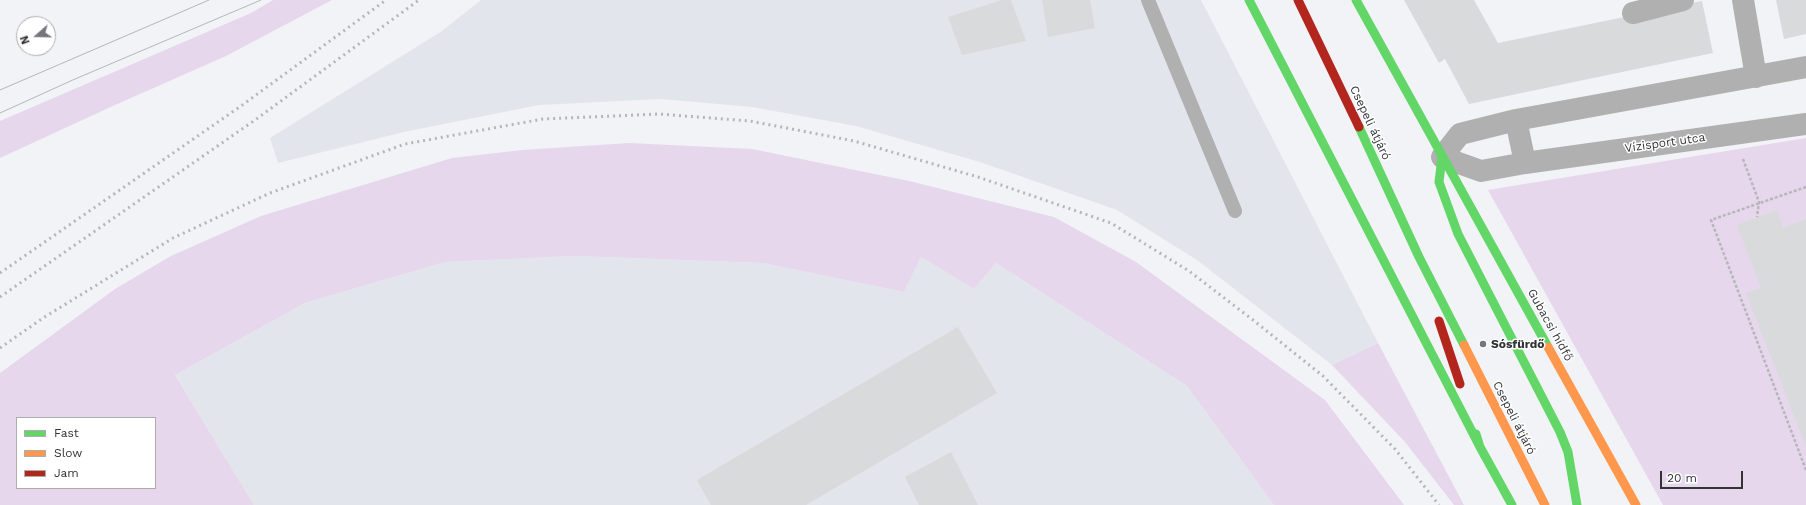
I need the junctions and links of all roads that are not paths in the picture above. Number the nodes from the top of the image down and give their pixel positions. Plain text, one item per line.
1 (1148, 0) edge
2 (1249, 0) edge
3 (1298, 0) edge
4 (1356, 0) edge
5 (1683, 0) edge
6 (1743, 0) edge
7 (1633, 13) dead end
8 (1806, 67) edge
9 (1756, 77) junction
10 (1516, 120) junction
11 (1806, 124) edge
12 (1442, 157) junction
13 (1525, 163) junction
14 (1235, 211) dead end
15 (1419, 257) junction
16 (1480, 447) junction
17 (1512, 505) edge
18 (1545, 505) edge
19 (1577, 505) edge
20 (1636, 505) edge

1 - 14 lane
2 - 16 main road
3 - 15 main road, Csepeli átjáró
4 - 12 main road, Gubacsi hídfő
5 - 7 street
6 - 9 street
8 - 9 street
9 - 10 street
10 - 12 street
10 - 13 street
11 - 13 street, Vízisport utca
12 - 13 street, Vízisport utca
12 - 19 main road
12 - 20 main road, Gubacsi hídfő
15 - 16 main road, Csepeli átjáró
15 - 18 main road, Csepeli átjáró
16 - 17 main road, Csepeli átjáró

